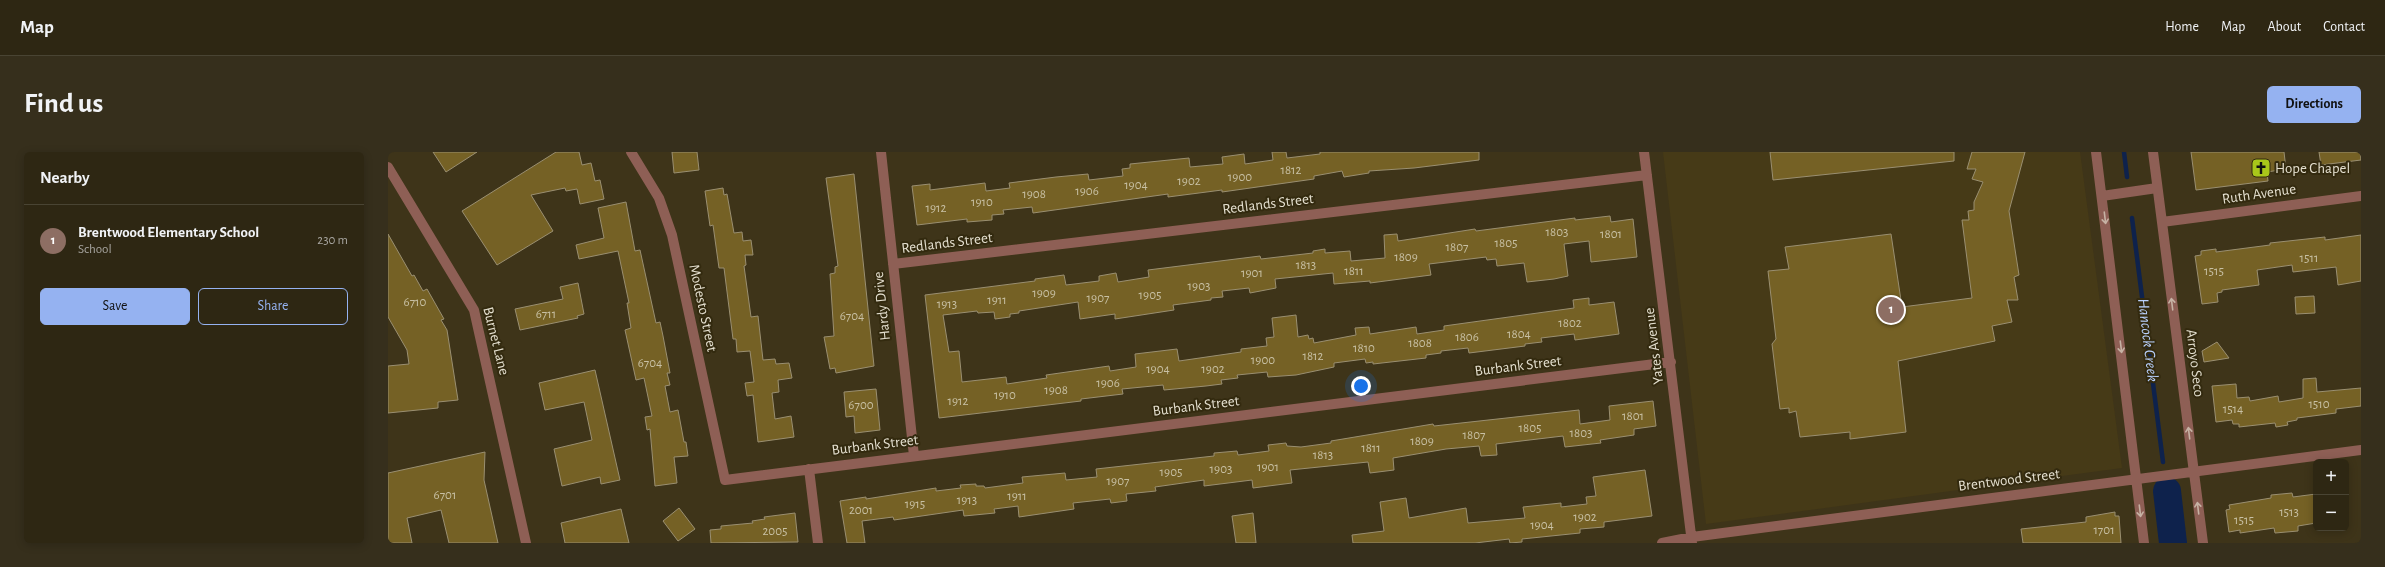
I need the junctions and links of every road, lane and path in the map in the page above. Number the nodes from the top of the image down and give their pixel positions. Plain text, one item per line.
1 (631, 152) edge
2 (881, 152) edge
3 (1644, 152) edge
4 (2096, 152) edge
5 (2153, 152) edge
6 (388, 167) edge
7 (1647, 175) junction
8 (2157, 188) junction
9 (2102, 196) junction
10 (2361, 196) edge
11 (2162, 222) junction
12 (893, 264) junction
13 (1671, 362) junction
14 (2361, 450) edge
15 (914, 456) junction
16 (809, 469) junction
17 (2194, 472) junction
18 (2136, 479) junction
19 (726, 480) joint
20 (1692, 540) edge
21 (526, 543) edge
22 (818, 543) edge
23 (1662, 543) edge
24 (2144, 543) edge
25 (2203, 543) edge

1 - 19 street, Modesto Street
2 - 12 street, Hardy Drive
3 - 7 street, Yates Avenue
4 - 9 street
5 - 8 street, Arroyo Seco
6 - 21 street, Burnet Lane
7 - 12 street, Redlands Street
7 - 13 street, Yates Avenue
8 - 9 street
8 - 11 street, Arroyo Seco
9 -> 18 street
10 - 11 street, Ruth Avenue
17 -> 11 street, Arroyo Seco
12 - 15 street, Hardy Drive
13 - 15 street, Burbank Street
13 - 20 street, Yates Avenue
14 - 17 street, Brentwood Street
15 - 16 street, Burbank Street
16 - 19 street, Burbank Street
16 - 22 street
17 - 18 street, Brentwood Street
25 -> 17 street, Arroyo Seco
18 - 20 street, Brentwood Street
18 -> 24 street
20 - 23 street, Brentwood Street

